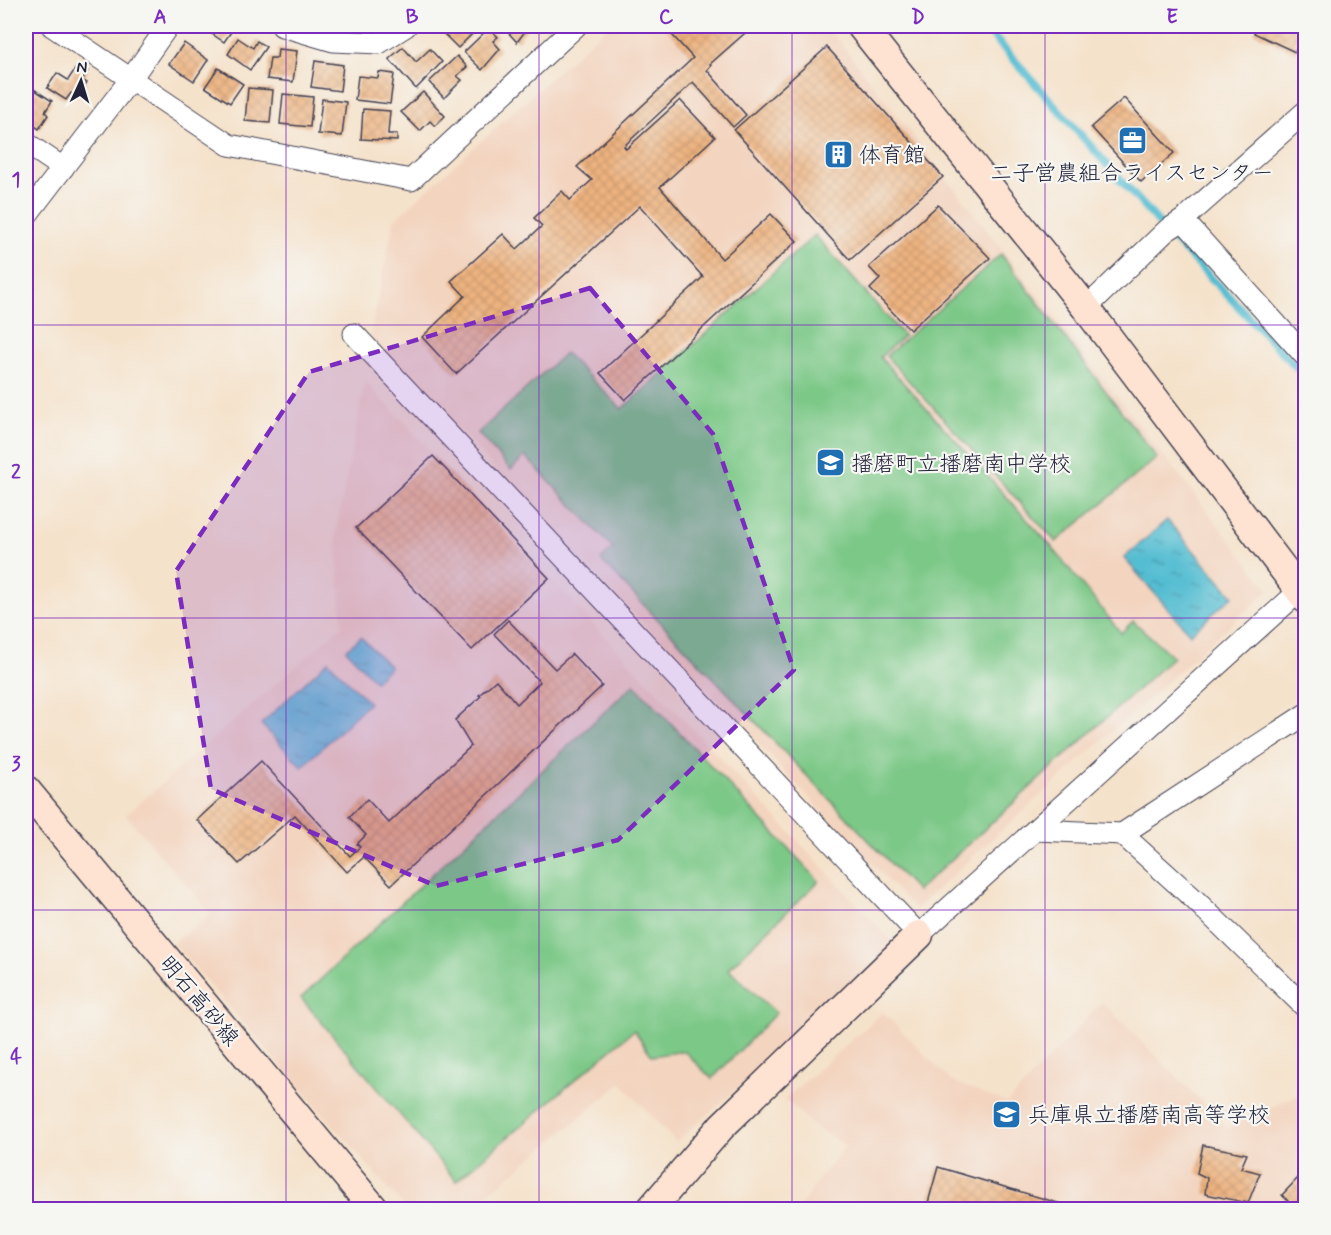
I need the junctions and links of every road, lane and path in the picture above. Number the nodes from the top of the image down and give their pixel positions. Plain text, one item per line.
1 (52, 26) edge
2 (168, 26) edge
3 (282, 26) edge
4 (406, 26) edge
5 (576, 26) edge
6 (861, 26) edge
7 (130, 80) junction
8 (1305, 111) edge
9 (26, 143) edge
10 (63, 168) junction
11 (26, 216) edge
12 (1183, 220) junction
13 (1086, 308) junction
14 (354, 334) dead end
15 (1302, 346) edge
16 (1303, 591) edge
17 (1305, 714) edge
18 (26, 790) edge
19 (1037, 830) junction
20 (1122, 834) junction
21 (919, 935) junction
22 (1305, 1008) edge
23 (375, 1209) edge
24 (650, 1209) edge

1 - 7 street
2 - 7 street
3 - 4 street
5 - 7 street
6 - 13 street
7 - 10 street
8 - 12 street
9 - 10 street
10 - 11 street
12 - 13 street
12 - 15 street
13 - 16 street
14 - 21 street
16 - 19 street
17 - 20 street
18 - 23 street, 明石高砂線
19 - 20 street
19 - 21 street
20 - 22 street
21 - 24 street

